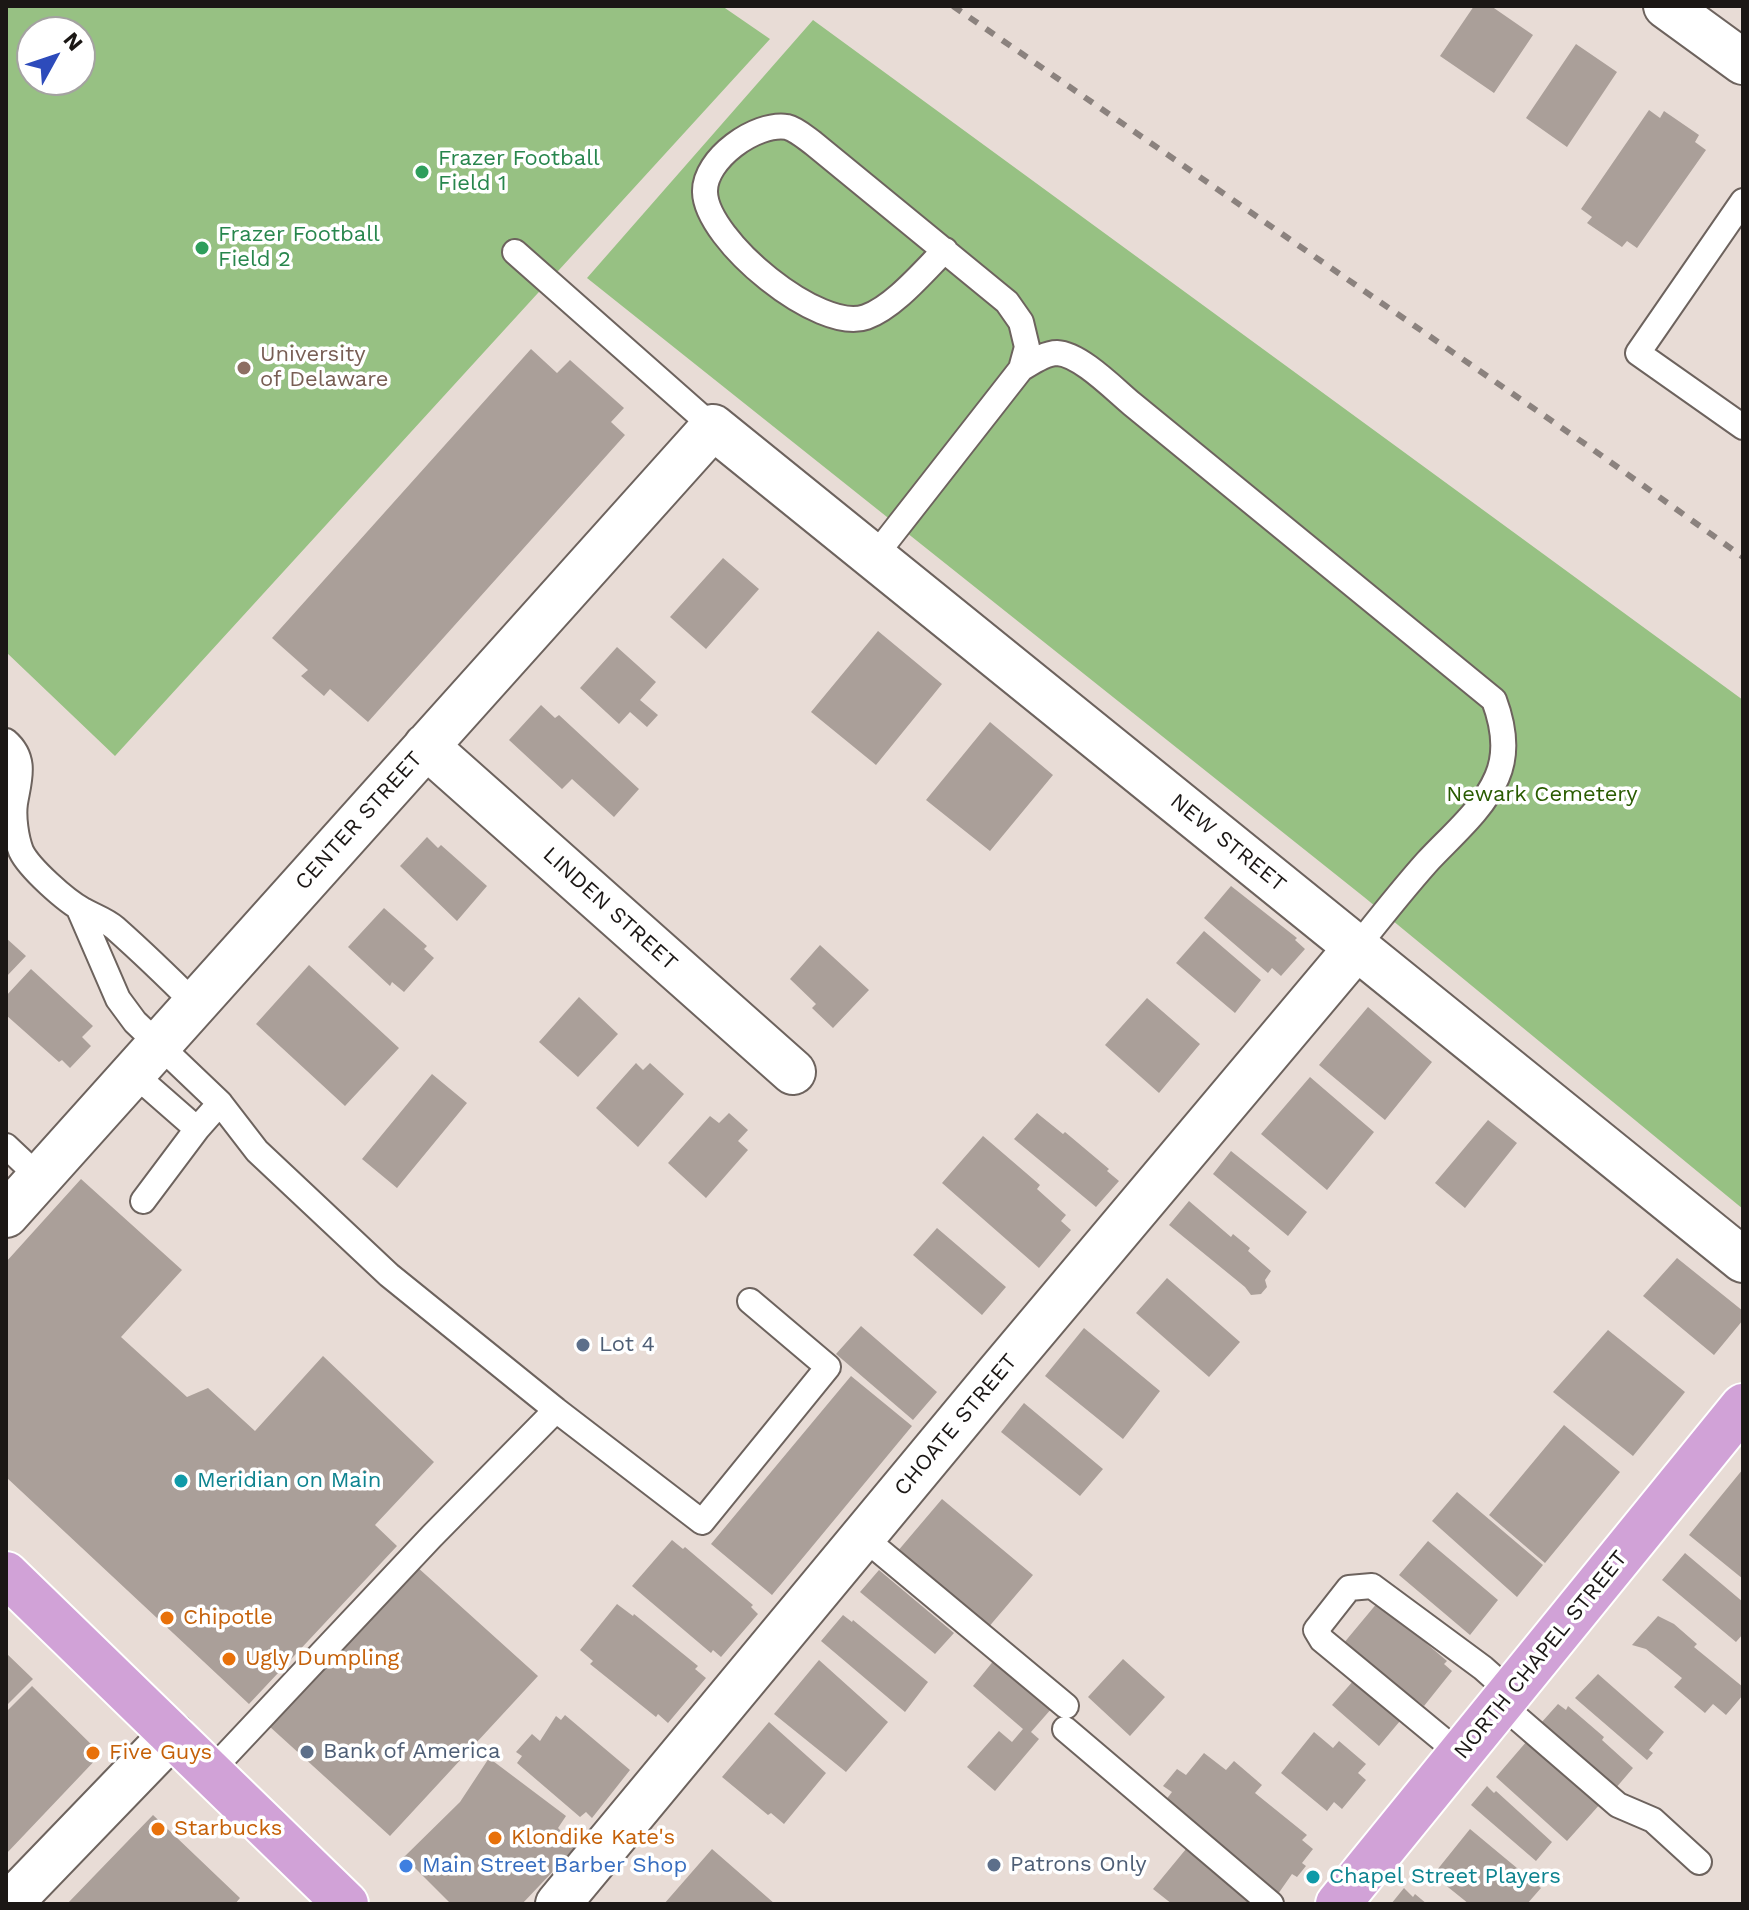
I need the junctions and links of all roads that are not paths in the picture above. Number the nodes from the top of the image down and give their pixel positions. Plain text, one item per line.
1 (1666, 6) edge
2 (1743, 62) edge
3 (1743, 201) edge
4 (945, 250) junction
5 (515, 252) dead end
6 (1021, 369) junction
7 (713, 427) junction
8 (1743, 427) edge
9 (874, 557) junction
10 (6, 741) edge
11 (426, 746) junction
12 (79, 909) junction
13 (1357, 947) junction
14 (195, 1004) junction
15 (146, 1059) junction
16 (793, 1072) dead end
17 (220, 1103) junction
18 (197, 1129) junction
19 (6, 1146) edge
20 (17, 1199) edge
21 (143, 1201) dead end
22 (1743, 1260) edge
23 (750, 1301) dead end
24 (1743, 1406) edge
25 (556, 1410) junction
26 (863, 1537) junction
27 (6, 1574) edge
28 (1505, 1698) junction
29 (172, 1735) junction
30 (1460, 1754) junction
31 (210, 1772) junction
32 (1699, 1862) dead end
33 (9, 1904) edge
34 (346, 1904) edge
35 (558, 1904) edge
36 (1271, 1904) edge
37 (1338, 1904) edge

1 - 2 street
3 - 8 lane
4 - 4 lane
4 - 6 lane
5 - 7 lane
6 - 9 lane
6 - 13 lane
7 - 9 street, NEW STREET
7 - 11 street, CENTER STREET
9 - 13 street, NEW STREET
10 - 12 lane
11 - 14 street, CENTER STREET
11 - 16 street, LINDEN STREET
12 - 14 lane
12 - 15 lane
13 - 22 street, NEW STREET
13 - 26 street, CHOATE STREET
14 - 15 street, CENTER STREET
15 - 17 lane
15 - 18 lane
15 - 20 street, CENTER STREET
17 - 18 lane
17 - 25 lane
18 - 21 lane
19 - 20 lane
23 - 25 lane
24 - 28 main road, NORTH CHAPEL STREET
25 - 31 lane
26 - 35 street, CHOATE STREET
26 - 36 lane
27 - 29 main road
28 - 30 main road, NORTH CHAPEL STREET
28 - 30 lane
28 - 32 lane
29 - 31 main road
29 - 33 street
30 - 37 main road, NORTH CHAPEL STREET
31 - 34 main road

